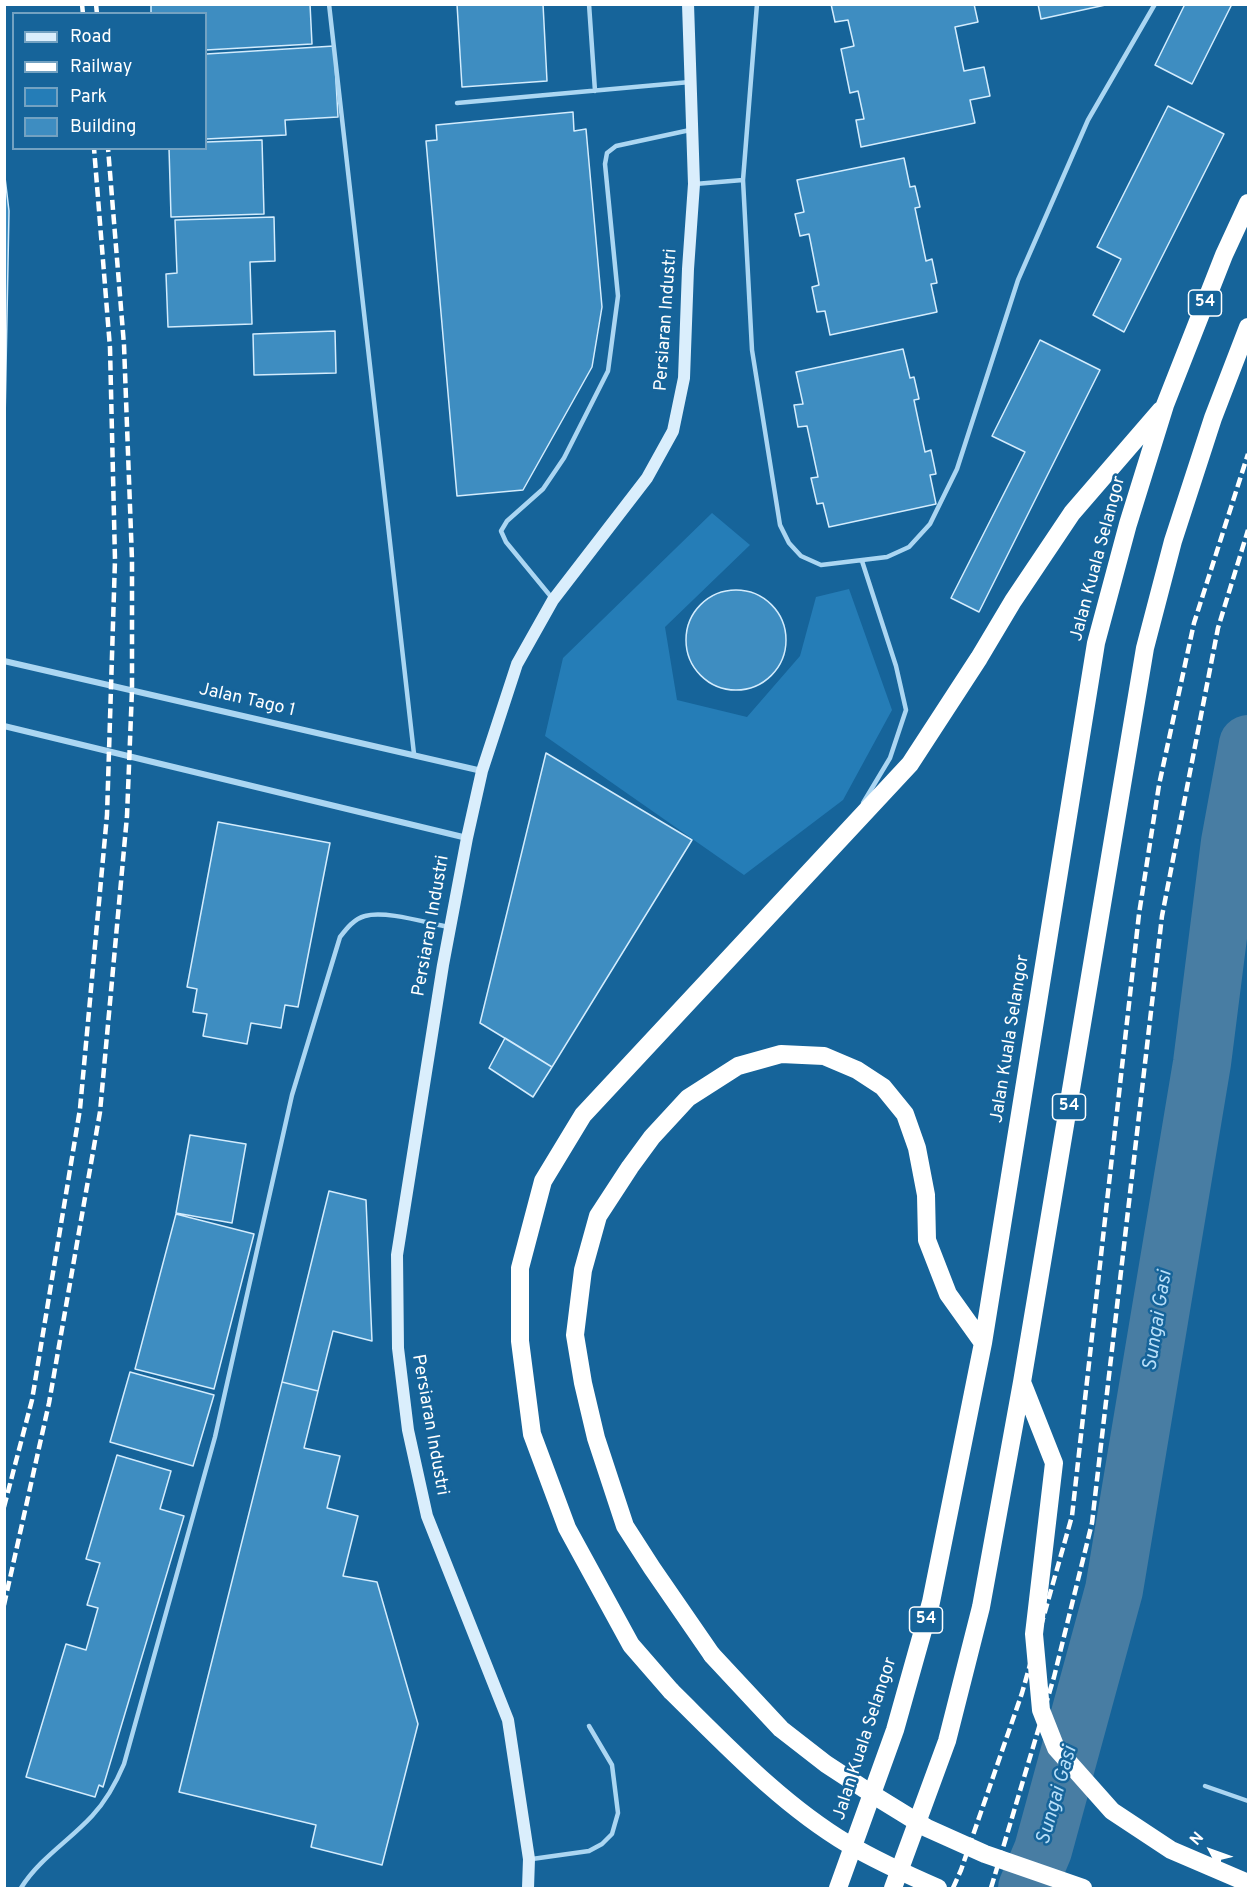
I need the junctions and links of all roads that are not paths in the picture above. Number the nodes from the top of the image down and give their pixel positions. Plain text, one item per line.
1 (330, 4) edge
2 (589, 4) edge
3 (688, 4) edge
4 (757, 4) edge
5 (1155, 4) edge
6 (690, 82) junction
7 (595, 91) junction
8 (457, 104) dead end
9 (692, 130) junction
10 (743, 180) junction
11 (694, 184) junction
12 (1248, 203) edge
13 (1248, 327) edge
14 (1165, 405) junction
15 (862, 561) junction
16 (554, 600) junction
17 (4, 661) edge
18 (4, 726) edge
19 (414, 754) junction
20 (482, 771) junction
21 (844, 834) junction
22 (466, 838) junction
23 (450, 927) junction
24 (983, 1343) junction
25 (1022, 1382) junction
26 (589, 1726) dead end
27 (1205, 1786) dead end
28 (1248, 1801) edge
29 (529, 1859) junction
30 (1248, 1883) edge
31 (21, 1888) edge
32 (528, 1888) edge
33 (838, 1888) edge
34 (893, 1888) edge
35 (938, 1888) edge
36 (1083, 1888) edge

1 - 19 lane
2 - 7 lane
3 - 6 street, Persiaran Industri
4 - 10 lane
5 - 15 lane
6 - 7 lane
6 - 9 street, Persiaran Industri
7 - 8 lane
9 - 11 street, Persiaran Industri
9 - 16 lane
10 - 11 lane
10 - 15 lane
11 - 16 street, Persiaran Industri
12 - 14 highway, Jalan Kuala Selangor / 54
13 - 25 highway, 54
14 - 21 highway
14 - 24 highway, Jalan Kuala Selangor / 54
15 - 21 lane
16 - 20 street, Persiaran Industri
17 - 19 street, Jalan Tago 1
18 - 22 street
19 - 20 street, Jalan Tago 1
20 - 22 street, Persiaran Industri
21 - 35 highway, bridge
22 - 23 street, Persiaran Industri
23 - 29 street, Persiaran Industri
23 - 31 lane
24 - 33 highway, Jalan Kuala Selangor / 54
24 - 36 highway, bridge
25 - 30 highway
25 - 34 highway, 54
26 - 29 lane
27 - 28 lane
29 - 32 street, Persiaran Industri

